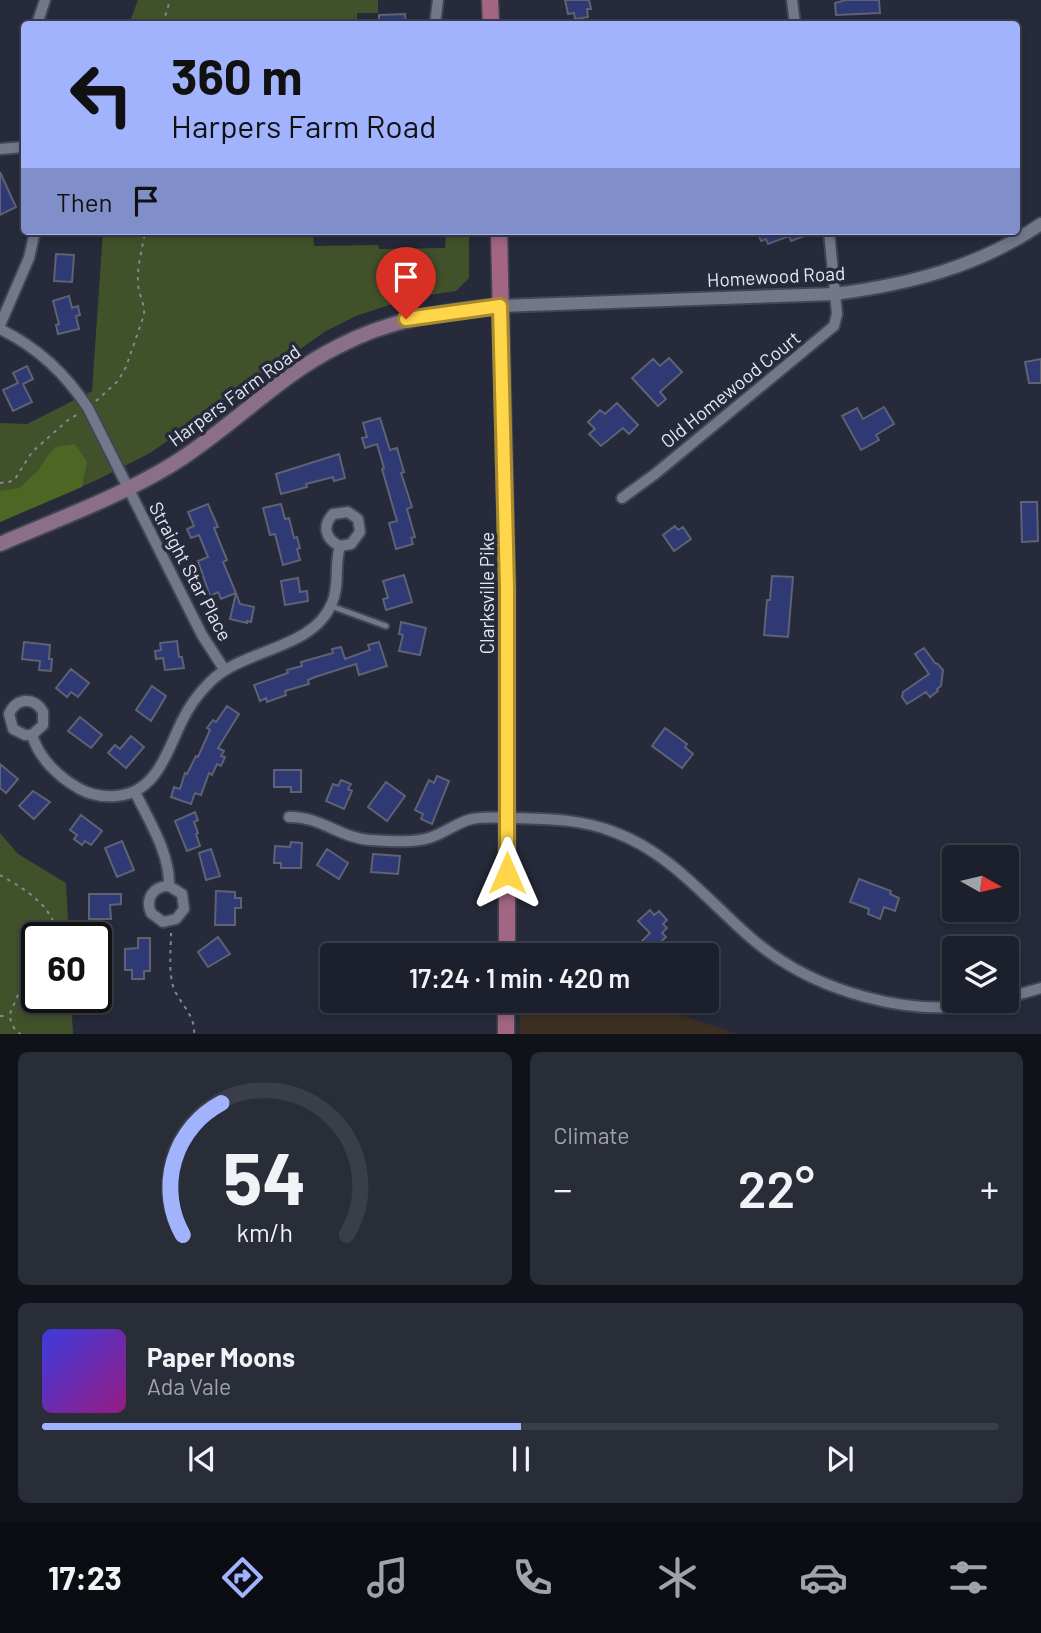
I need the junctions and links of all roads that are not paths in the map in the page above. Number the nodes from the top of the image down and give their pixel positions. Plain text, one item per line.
1 (45, 0) edge
2 (438, 0) edge
3 (490, 0) edge
4 (792, 0) edge
5 (38, 21) edge
6 (435, 21) edge
7 (491, 21) edge
8 (795, 21) edge
9 (21, 147) edge
10 (0, 149) edge
11 (1041, 224) edge
12 (34, 235) edge
13 (499, 235) edge
14 (829, 235) edge
15 (835, 294) junction
16 (500, 306) junction
17 (0, 327) edge
18 (129, 489) junction
19 (622, 498) dead end
20 (0, 544) edge
21 (340, 546) dead end
22 (331, 606) junction
23 (386, 626) dead end
24 (224, 669) junction
25 (32, 735) dead end
26 (135, 792) junction
27 (289, 817) dead end
28 (507, 818) junction
29 (169, 886) junction
30 (506, 943) edge
31 (1041, 988) edge
32 (1019, 994) edge
33 (942, 1005) edge
34 (506, 1013) edge
35 (506, 1034) edge

1 - 5 street
2 - 6 street
3 - 7 main road
4 - 8 street
9 - 10 street
11 - 15 street, Homewood Road
12 - 17 street
13 - 16 main road, Clarksville Pike
14 - 15 street, Old Homewood Court
15 - 16 street, Homewood Road
15 - 19 street, Old Homewood Court
16 - 18 main road, Harpers Farm Road
16 - 28 main road, Clarksville Pike
17 - 18 street, Straight Star Place
18 - 20 main road, Harpers Farm Road
18 - 24 street, Straight Star Place
21 - 22 street
22 - 23 lane
22 - 24 street
24 - 26 street
25 - 26 street
26 - 29 street
27 - 28 street
28 - 30 main road, Clarksville Pike
28 - 33 street
29 - 29 street
31 - 32 street
34 - 35 main road

